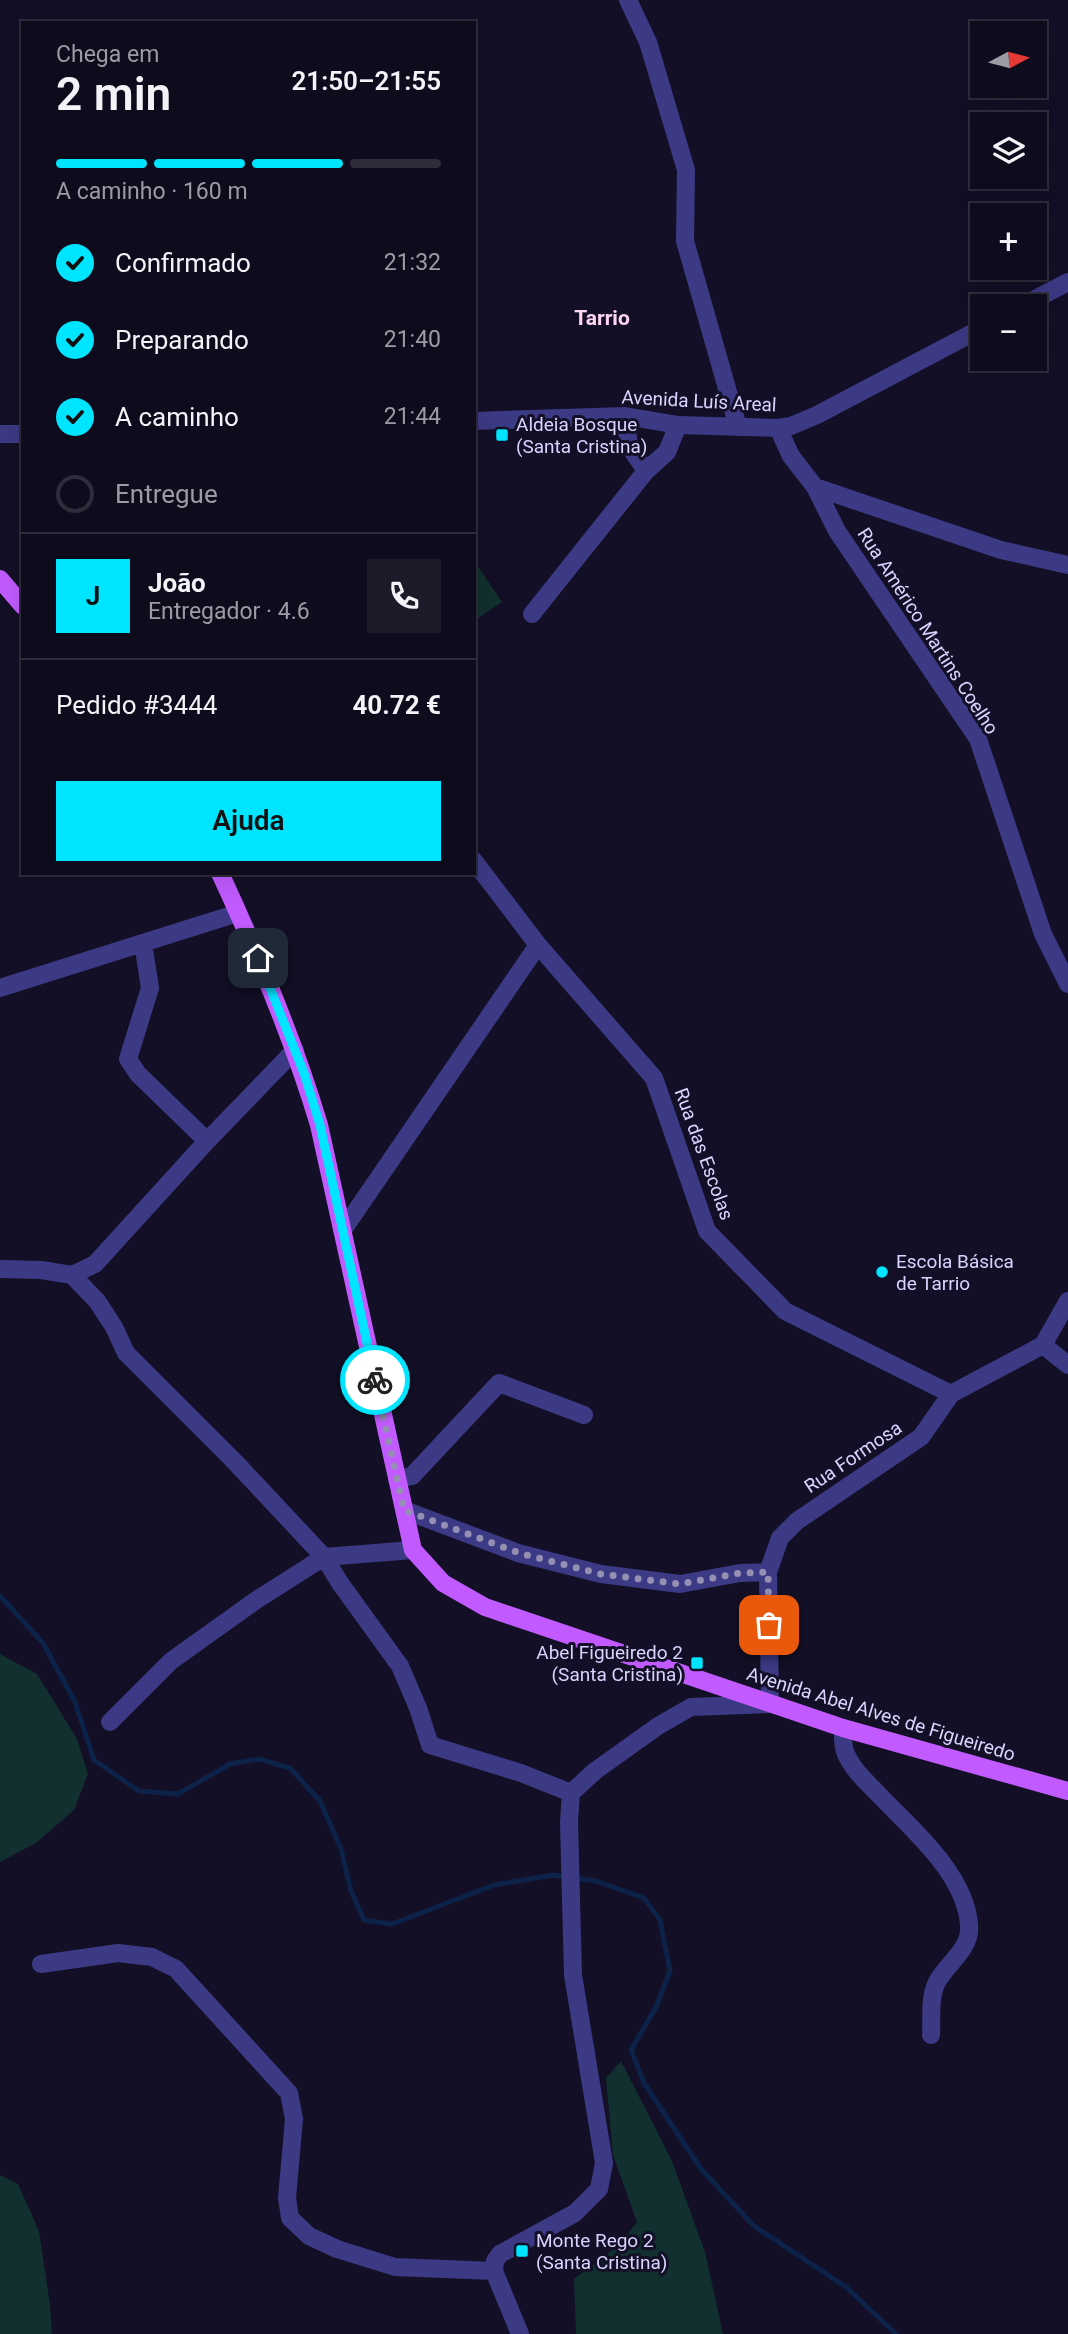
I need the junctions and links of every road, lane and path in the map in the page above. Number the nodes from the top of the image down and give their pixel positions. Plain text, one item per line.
1 (628, 0) edge
2 (1068, 282) edge
3 (1045, 294) edge
4 (970, 334) edge
5 (625, 416) junction
6 (476, 421) edge
7 (678, 425) junction
8 (738, 427) junction
9 (778, 428) junction
10 (0, 434) edge
11 (21, 434) edge
12 (646, 471) junction
13 (815, 487) junction
14 (1068, 565) edge
15 (0, 579) edge
16 (21, 604) edge
17 (532, 614) dead end
18 (476, 864) edge
19 (221, 875) edge
20 (239, 913) junction
21 (144, 943) junction
22 (538, 945) junction
23 (1068, 984) edge
24 (0, 988) edge
25 (295, 1050) junction
26 (206, 1141) junction
27 (343, 1230) junction
28 (0, 1269) edge
29 (72, 1275) junction
30 (1068, 1301) edge
31 (1043, 1345) junction
32 (1068, 1365) edge
33 (951, 1394) junction
34 (584, 1415) dead end
35 (397, 1479) junction
36 (404, 1510) junction
37 (413, 1550) junction
38 (324, 1557) junction
39 (768, 1572) junction
40 (770, 1704) junction
41 (110, 1722) dead end
42 (843, 1728) junction
43 (1068, 1791) edge
44 (571, 1793) junction
45 (41, 1964) dead end
46 (931, 2035) dead end
47 (494, 2271) junction
48 (520, 2334) edge

1 - 8 street
2 - 3 street
4 - 9 street, Avenida Luís Areal
5 - 6 street, Avenida Luís Areal
5 - 7 street, Avenida Luís Areal
5 - 12 street
7 - 8 street, Avenida Luís Areal
7 - 12 street
8 - 9 street, Avenida Luís Areal
9 - 13 street, Rua Américo Martins Coelho
10 - 11 street
12 - 17 street
13 - 14 street
13 - 23 street, Rua Américo Martins Coelho
15 - 16 main road
18 - 22 street, Rua das Escolas
19 - 20 main road, Avenida Abel Alves de Figueiredo
20 - 21 street
20 - 25 main road, Avenida Abel Alves de Figueiredo
21 - 24 street
21 - 26 street
22 - 27 street
22 - 33 street, Rua das Escolas
25 - 26 street
25 - 27 main road, Avenida Abel Alves de Figueiredo
26 - 29 street
27 - 35 main road, Avenida Abel Alves de Figueiredo
28 - 29 street
29 - 38 street
30 - 31 street
31 - 32 street
31 - 33 street, Rua Formosa
33 - 39 street, Rua Formosa
34 - 35 street
35 - 36 main road, Avenida Abel Alves de Figueiredo
36 - 37 main road, Avenida Abel Alves de Figueiredo
36 - 39 street
37 - 38 street
37 - 40 main road, Avenida Abel Alves de Figueiredo
38 - 41 street
38 - 44 street
39 - 40 street, Rua Formosa
40 - 42 main road, Avenida Abel Alves de Figueiredo
40 - 44 street
42 - 43 main road, Avenida Abel Alves de Figueiredo
42 - 46 street
44 - 47 street
45 - 47 street
47 - 48 street

